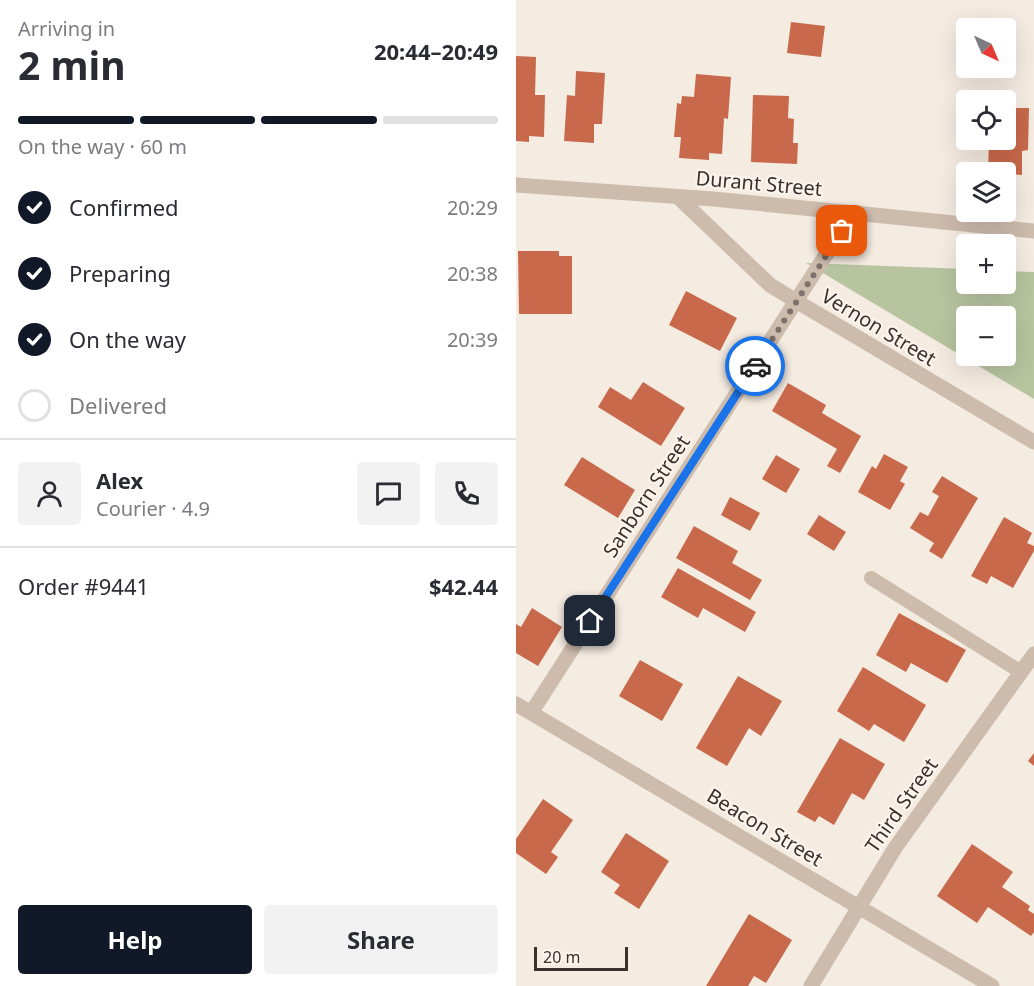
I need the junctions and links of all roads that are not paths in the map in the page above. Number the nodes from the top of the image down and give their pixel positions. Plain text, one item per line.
1 (516, 185) edge
2 (678, 196) junction
3 (854, 213) junction
4 (1034, 231) edge
5 (796, 301) junction
6 (1034, 442) edge
7 (871, 578) dead end
8 (1034, 654) edge
9 (1021, 672) junction
10 (516, 704) edge
11 (531, 713) junction
12 (858, 906) junction
13 (811, 986) edge
14 (993, 986) edge

1 - 2 street, Durant Street
2 - 3 street, Durant Street
2 - 5 street, Vernon Street
3 - 4 street, Durant Street
3 - 5 street, Vernon Street
5 - 6 street, Vernon Street
5 - 11 street, Sanborn Street
7 - 9 lane
8 - 9 street, Third Street
9 - 12 street, Third Street
10 - 11 street, Beacon Street
11 - 12 street, Beacon Street
12 - 13 street, Third Street
12 - 14 street, Beacon Street

